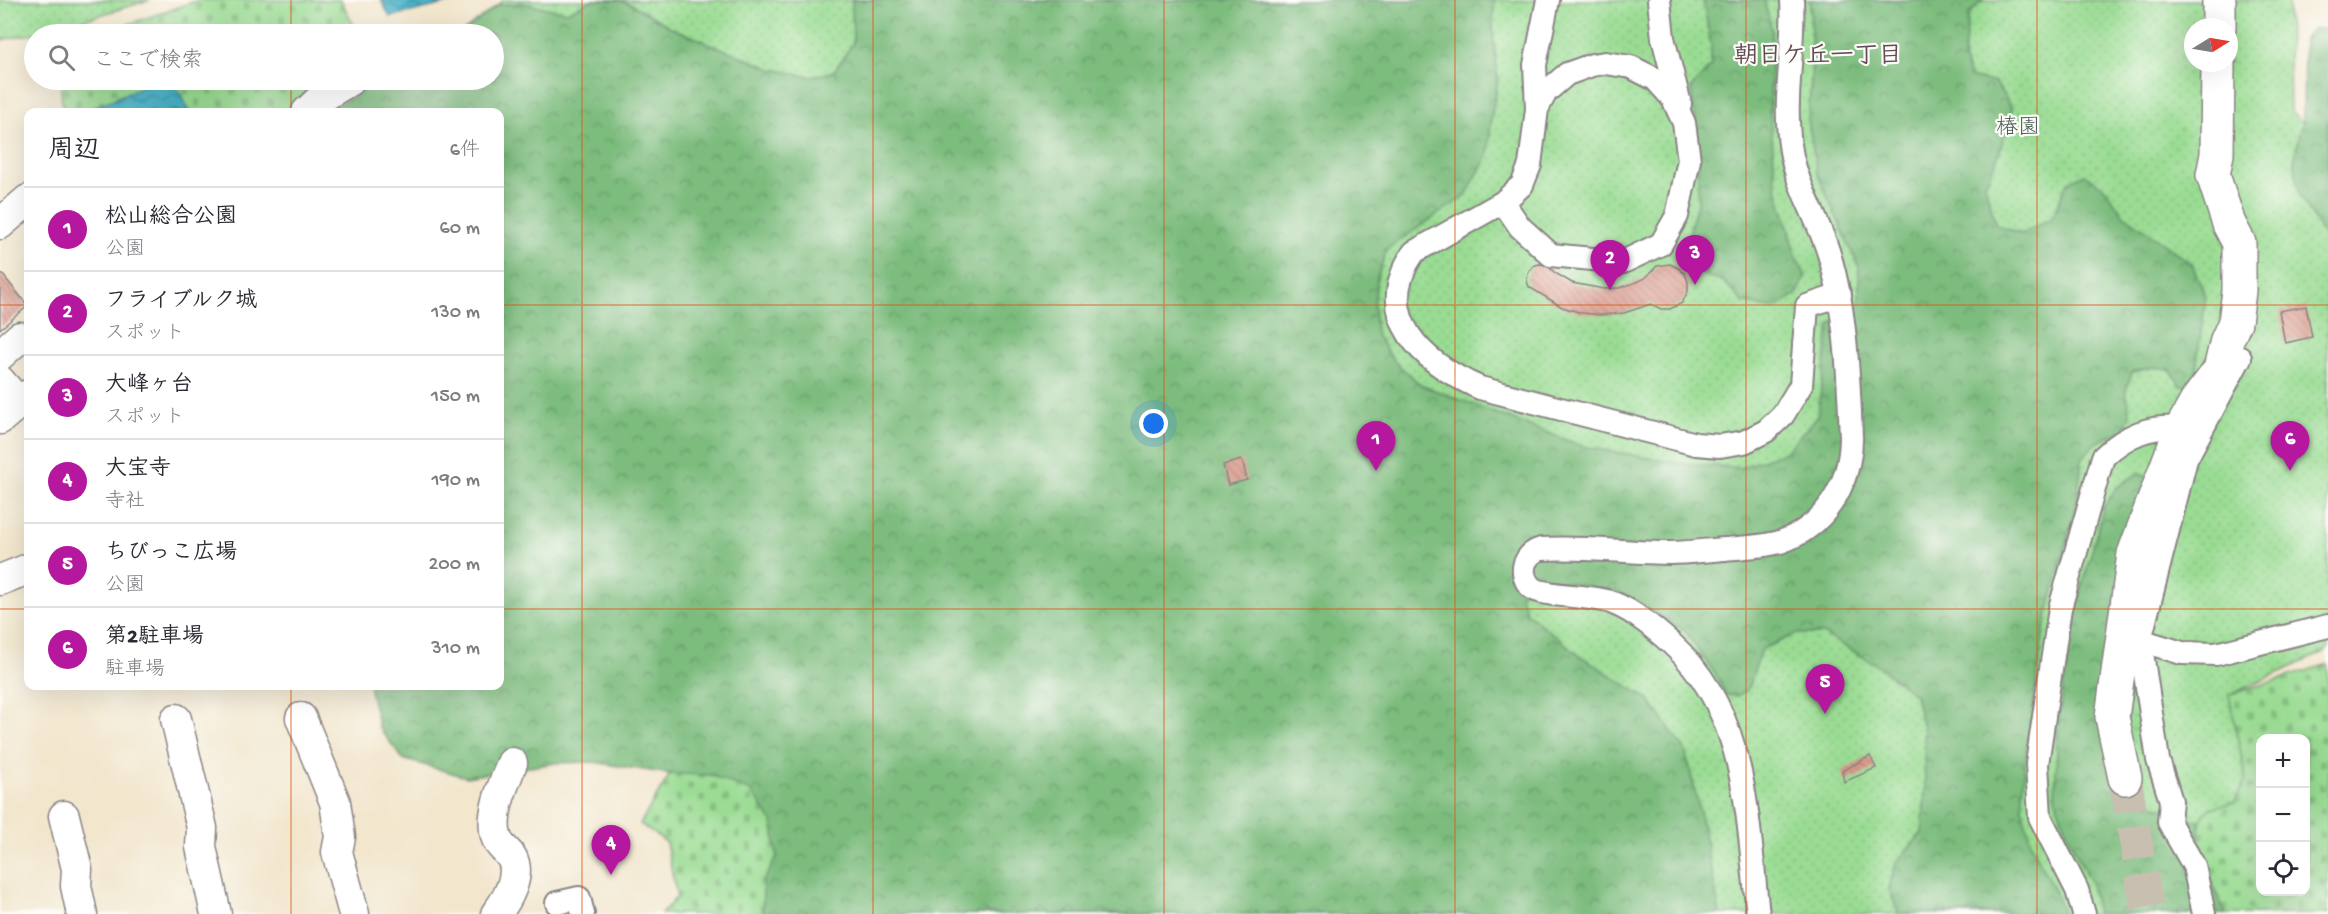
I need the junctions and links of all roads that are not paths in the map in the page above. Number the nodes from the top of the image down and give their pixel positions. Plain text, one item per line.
1 (1548, 0) edge
2 (1659, 0) edge
3 (1792, 0) edge
4 (2219, 0) edge
5 (2219, 18) edge
6 (2218, 72) edge
7 (334, 90) edge
8 (311, 108) edge
9 (1537, 109) junction
10 (1684, 123) junction
11 (1503, 202) junction
12 (24, 203) edge
13 (0, 224) edge
14 (1839, 296) junction
15 (2240, 358) dead end
16 (2180, 431) junction
17 (24, 571) edge
18 (0, 580) edge
19 (2328, 626) edge
20 (2140, 640) junction
21 (301, 718) dead end
22 (176, 719) dead end
23 (512, 763) dead end
24 (2125, 778) tunnel mouth
25 (63, 816) dead end
26 (557, 903) dead end
27 (82, 914) edge
28 (216, 914) edge
29 (354, 914) edge
30 (496, 914) edge
31 (583, 914) edge
32 (1758, 914) edge
33 (2084, 914) edge
34 (2205, 914) edge

1 - 9 street
2 - 10 street
3 - 14 street
4 - 5 street
6 - 16 street
7 - 8 street
9 - 10 street
9 - 11 street
10 - 11 street
11 - 14 street
12 - 13 street
14 - 32 street
15 - 20 street
16 - 24 street
16 - 33 street
17 - 18 street
19 - 20 street
20 - 34 street
21 - 29 street
22 - 28 street
23 - 30 street
25 - 27 street
26 - 31 street

